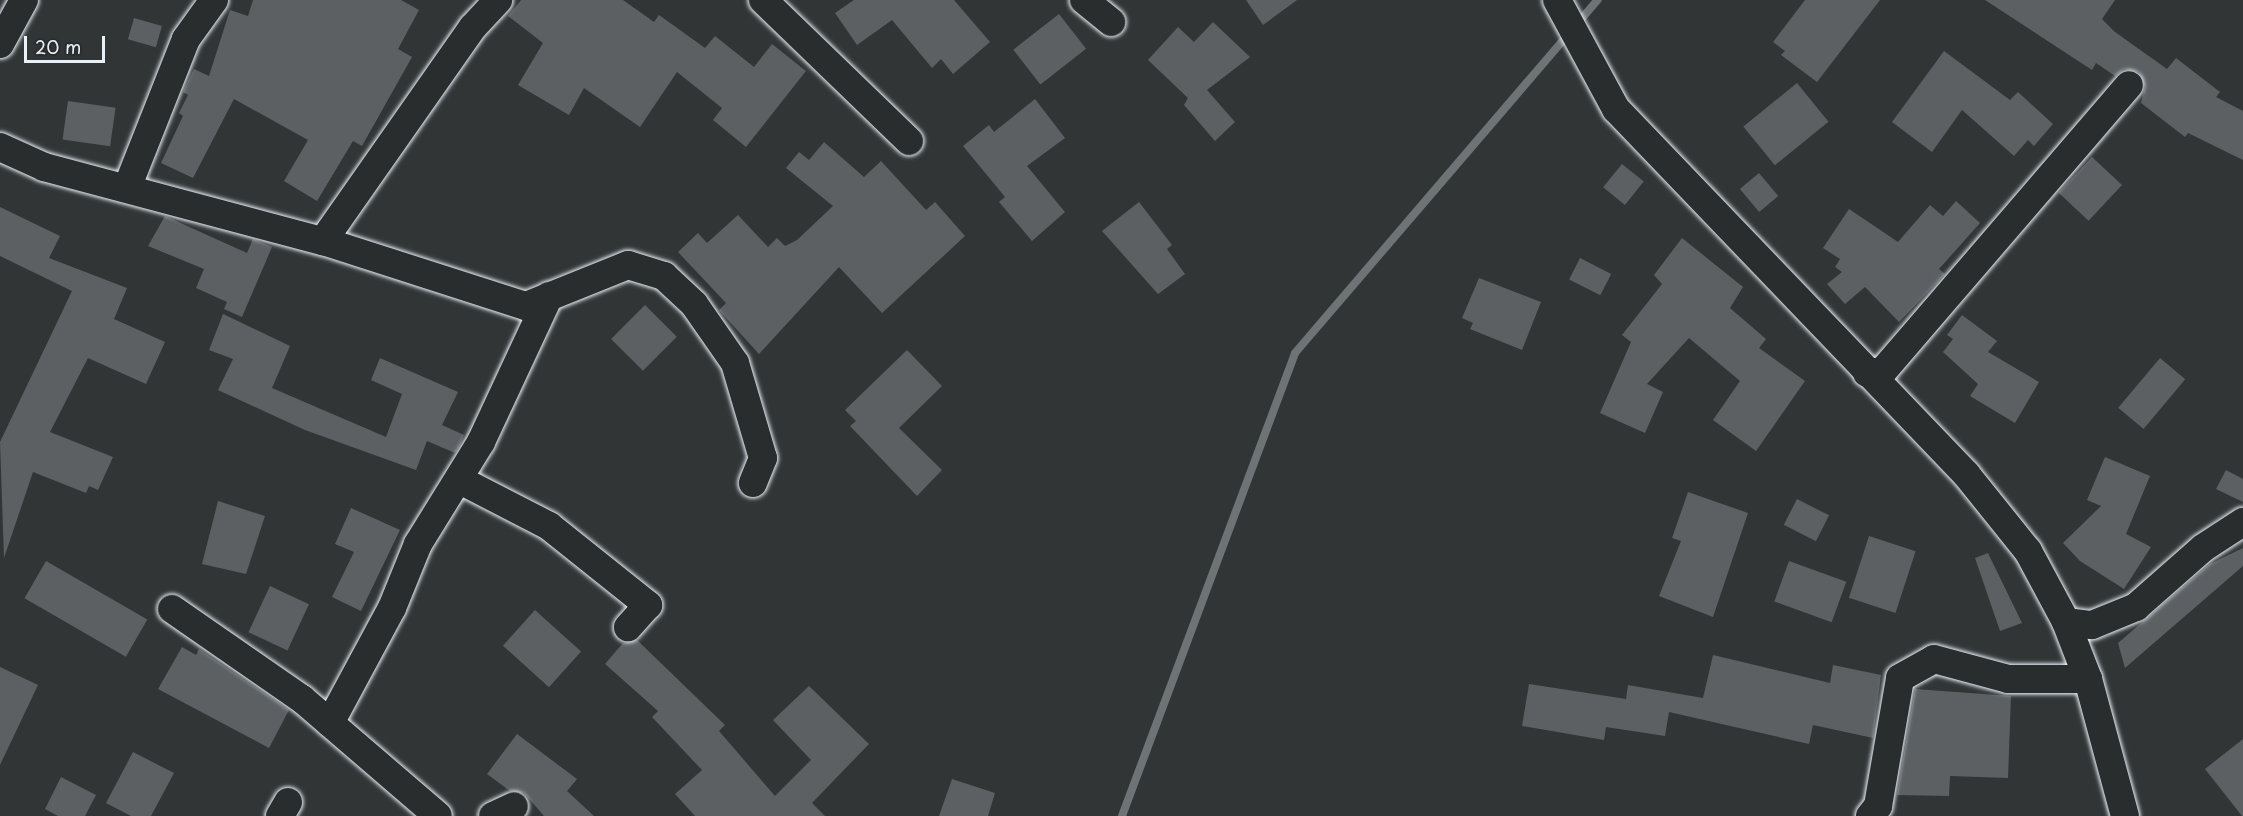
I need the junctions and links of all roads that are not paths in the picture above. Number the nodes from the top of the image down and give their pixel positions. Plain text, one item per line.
1 (24, 0) edge
2 (214, 0) edge
3 (498, 0) edge
4 (763, 0) edge
5 (1084, 0) edge
6 (1557, 0) edge
7 (1111, 22) dead end
8 (0, 44) edge
9 (2129, 85) dead end
10 (909, 141) dead end
11 (0, 147) edge
12 (127, 188) junction
13 (323, 241) junction
14 (549, 296) junction
15 (1867, 373) junction
16 (460, 480) junction
17 (753, 483) dead end
18 (2243, 522) edge
19 (172, 609) dead end
20 (2066, 622) junction
21 (628, 627) dead end
22 (2088, 679) junction
23 (330, 723) junction
24 (438, 816) edge
25 (1870, 816) edge
26 (2126, 816) edge

1 - 8 street
2 - 12 street
3 - 13 street
4 - 10 street
5 - 7 street
6 - 15 street
9 - 15 street
11 - 12 street
12 - 13 street
13 - 14 street
14 - 16 street
14 - 17 street
15 - 20 street
16 - 21 street
16 - 23 street
18 - 20 street
19 - 23 street
20 - 22 street
22 - 25 street
22 - 26 street
23 - 24 street

